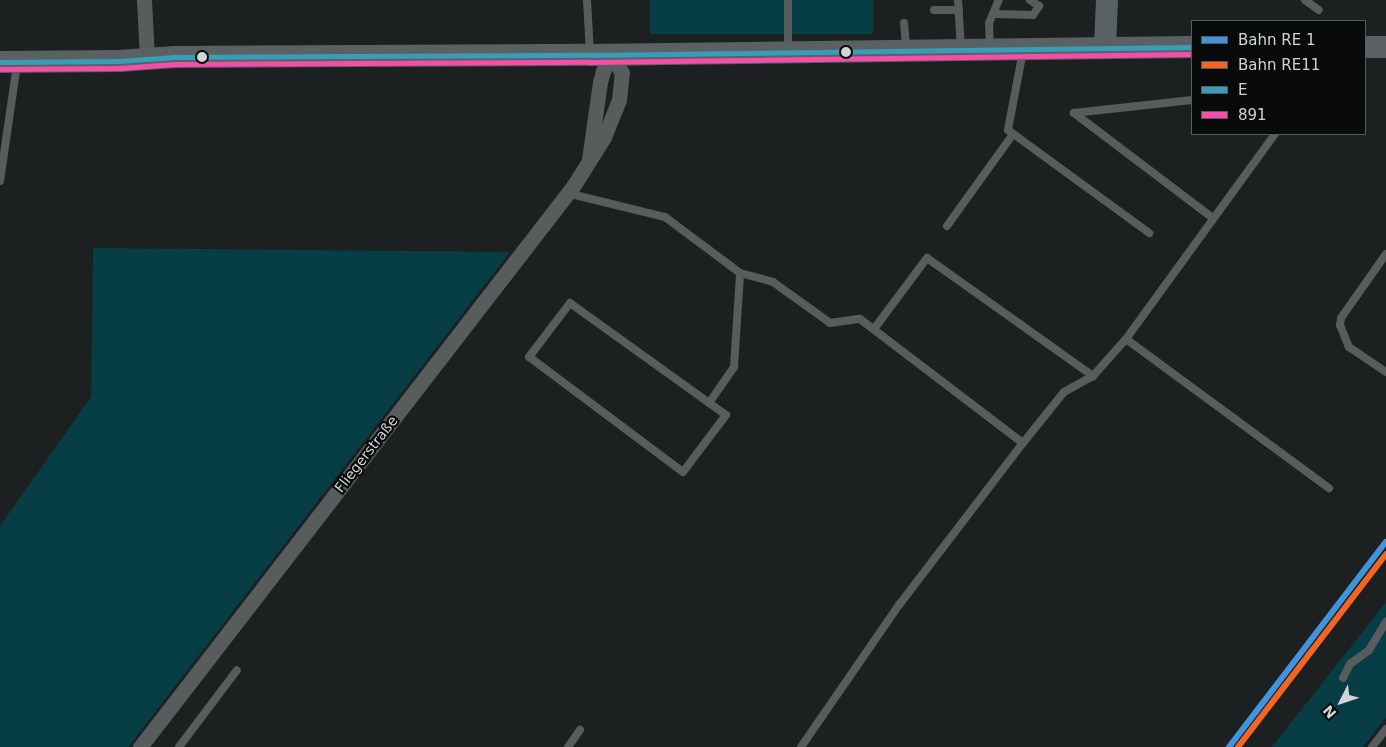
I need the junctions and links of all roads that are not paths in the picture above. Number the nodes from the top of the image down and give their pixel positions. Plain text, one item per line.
1 (144, 0) edge
2 (587, 0) edge
3 (788, 0) edge
4 (958, 0) edge
5 (1000, 0) edge
6 (1030, 0) edge
7 (1107, 0) edge
8 (1305, 0) edge
9 (934, 10) dead end
10 (958, 10) junction
11 (1319, 10) dead end
12 (993, 14) junction
13 (904, 23) dead end
14 (1191, 47) edge
15 (1366, 47) edge
16 (1386, 47) edge
17 (1105, 48) junction
18 (1023, 50) junction
19 (961, 51) junction
20 (990, 51) junction
21 (906, 52) junction
22 (788, 53) junction
23 (612, 55) junction
24 (590, 56) junction
25 (147, 60) junction
26 (8, 62) edge
27 (1191, 100) edge
28 (1013, 134) junction
29 (1274, 135) edge
30 (589, 159) junction
31 (0, 181) edge
32 (567, 193) junction
33 (1213, 218) junction
34 (947, 226) dead end
35 (1149, 232) dead end
36 (1386, 254) edge
37 (740, 273) junction
38 (874, 329) junction
39 (1126, 338) junction
40 (1386, 372) edge
41 (1093, 376) junction
42 (709, 403) junction
43 (1023, 443) junction
44 (1328, 488) dead end
45 (1386, 622) edge
46 (237, 670) dead end
47 (1343, 678) dead end
48 (1386, 729) edge
49 (580, 730) dead end
50 (140, 747) edge
51 (179, 747) edge
52 (568, 747) edge
53 (801, 747) edge
54 (1372, 747) edge

1 - 25 street
2 - 24 lane
3 - 22 lane
4 - 10 lane
5 - 12 lane
6 - 12 lane
7 - 17 main road
8 - 11 lane
9 - 10 lane
10 - 19 lane
12 - 20 lane
13 - 21 lane
14 - 17 main road
15 - 16 main road
17 - 18 main road
18 - 20 main road
18 - 28 lane
19 - 20 main road
19 - 21 main road
21 - 22 main road
22 - 23 main road
23 - 24 main road
23 - 30 street, Fliegerstraße
23 - 30 street, Fliegerstraße
24 - 25 main road
25 - 26 main road
26 - 31 lane
27 - 33 lane
28 - 34 lane
28 - 35 lane
29 - 33 lane
30 - 32 street, Fliegerstraße
32 - 37 lane
32 - 50 street, Fliegerstraße
33 - 39 lane
36 - 40 lane
37 - 38 lane
37 - 42 lane
38 - 41 lane
38 - 43 lane
39 - 41 lane
39 - 44 lane
41 - 43 lane
42 - 42 lane
43 - 53 lane
45 - 47 lane
46 - 51 lane
48 - 54 lane
49 - 52 lane

